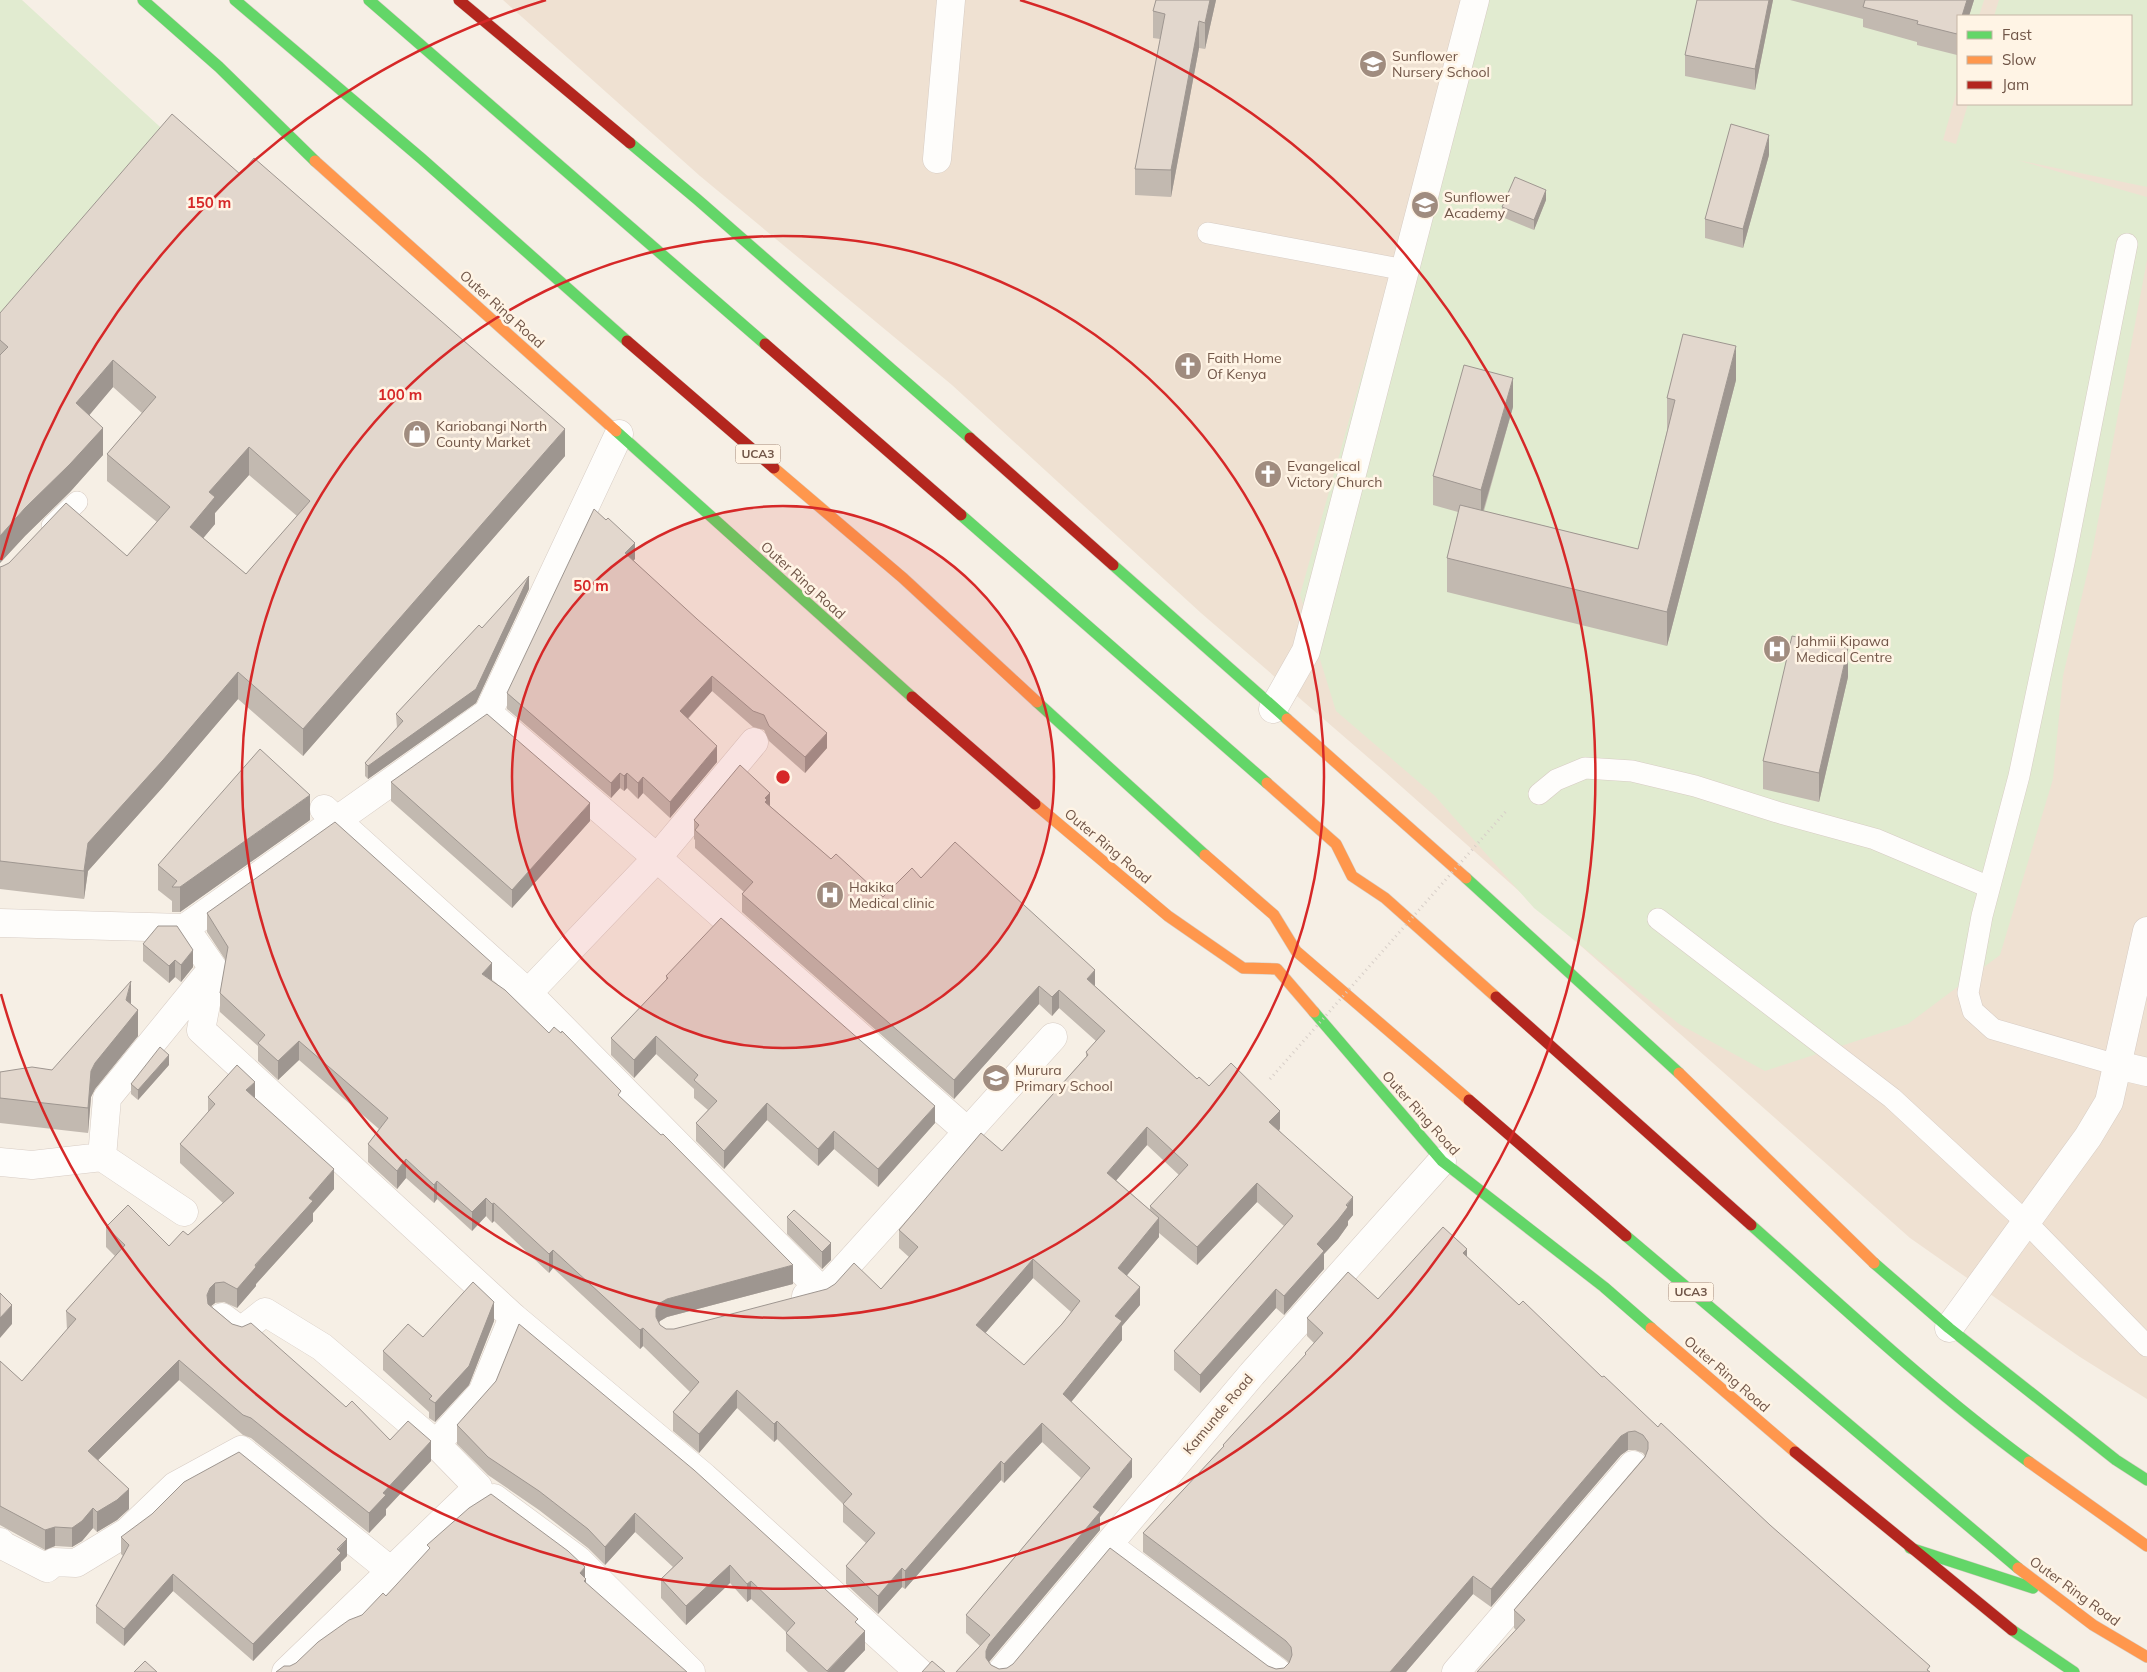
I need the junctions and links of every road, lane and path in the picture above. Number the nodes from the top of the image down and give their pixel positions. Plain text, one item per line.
1 (144, 0) edge
2 (235, 0) edge
3 (369, 0) edge
4 (459, 0) edge
5 (951, 0) edge
6 (1475, 0) edge
7 (937, 159) dead end
8 (1208, 234) dead end
9 (2127, 244) dead end
10 (1405, 270) junction
11 (619, 434) junction
12 (77, 502) dead end
13 (41, 537) edge
14 (1274, 709) junction
15 (488, 713) junction
16 (754, 742) dead end
17 (1539, 794) dead end
18 (324, 809) dead end
19 (1507, 810) dead end
20 (657, 858) junction
21 (1989, 887) junction
22 (1658, 919) dead end
23 (0, 924) edge
24 (185, 928) junction
25 (2147, 931) edge
26 (213, 968) junction
27 (528, 993) junction
28 (1053, 1037) dead end
29 (2117, 1065) junction
30 (2147, 1072) edge
31 (1270, 1079) dead end
32 (967, 1131) junction
33 (102, 1157) junction
34 (1442, 1161) junction
35 (0, 1162) edge
36 (184, 1212) dead end
37 (2026, 1222) junction
38 (823, 1292) junction
39 (785, 1302) edge
40 (513, 1317) junction
41 (222, 1318) edge
42 (1949, 1328) junction
43 (2147, 1346) edge
44 (436, 1444) junction
45 (1633, 1465) dead end
46 (2147, 1480) edge
47 (478, 1486) junction
48 (0, 1542) edge
49 (1108, 1545) junction
50 (2147, 1546) edge
51 (1910, 1548) junction
52 (391, 1571) junction
53 (2049, 1593) junction
54 (2147, 1657) edge
55 (286, 1672) edge
56 (691, 1672) edge
57 (919, 1672) edge
58 (1001, 1672) edge
59 (1277, 1672) edge
60 (1456, 1672) edge
61 (2074, 1672) edge

1 - 11 main road, Outer Ring Road
2 - 53 main road, Outer Ring Road / UCA3
3 - 50 main road
4 - 14 main road
5 - 7 street
6 - 10 street
8 - 10 lane
9 - 21 lane
10 - 14 street
11 - 15 street
11 - 34 main road, Outer Ring Road
12 - 13 lane
14 - 42 main road
15 - 20 street
15 - 24 street
16 - 20 street
17 - 21 lane
18 - 27 street
19 - 31 path, bridge
20 - 27 street
20 - 32 street
21 - 29 lane
22 - 37 lane
23 - 24 street
24 - 26 street
25 - 29 street
26 - 33 street
26 - 40 street
27 - 38 street
28 - 32 street
29 - 30 street
29 - 37 street
32 - 38 street
33 - 35 street
33 - 36 street
34 - 49 street, Kamunde Road
34 - 51 main road, Outer Ring Road
37 - 42 street
37 - 43 lane
38 - 39 street
40 - 44 street
40 - 57 street
41 - 44 street
42 - 46 main road
44 - 47 street
45 - 60 street
47 - 52 street
47 - 56 street
48 - 52 street
49 - 58 street, Kamunde Road
49 - 59 street
51 - 53 main road
51 - 61 main road, Outer Ring Road
52 - 55 street
53 - 54 main road, Outer Ring Road / UCA3

